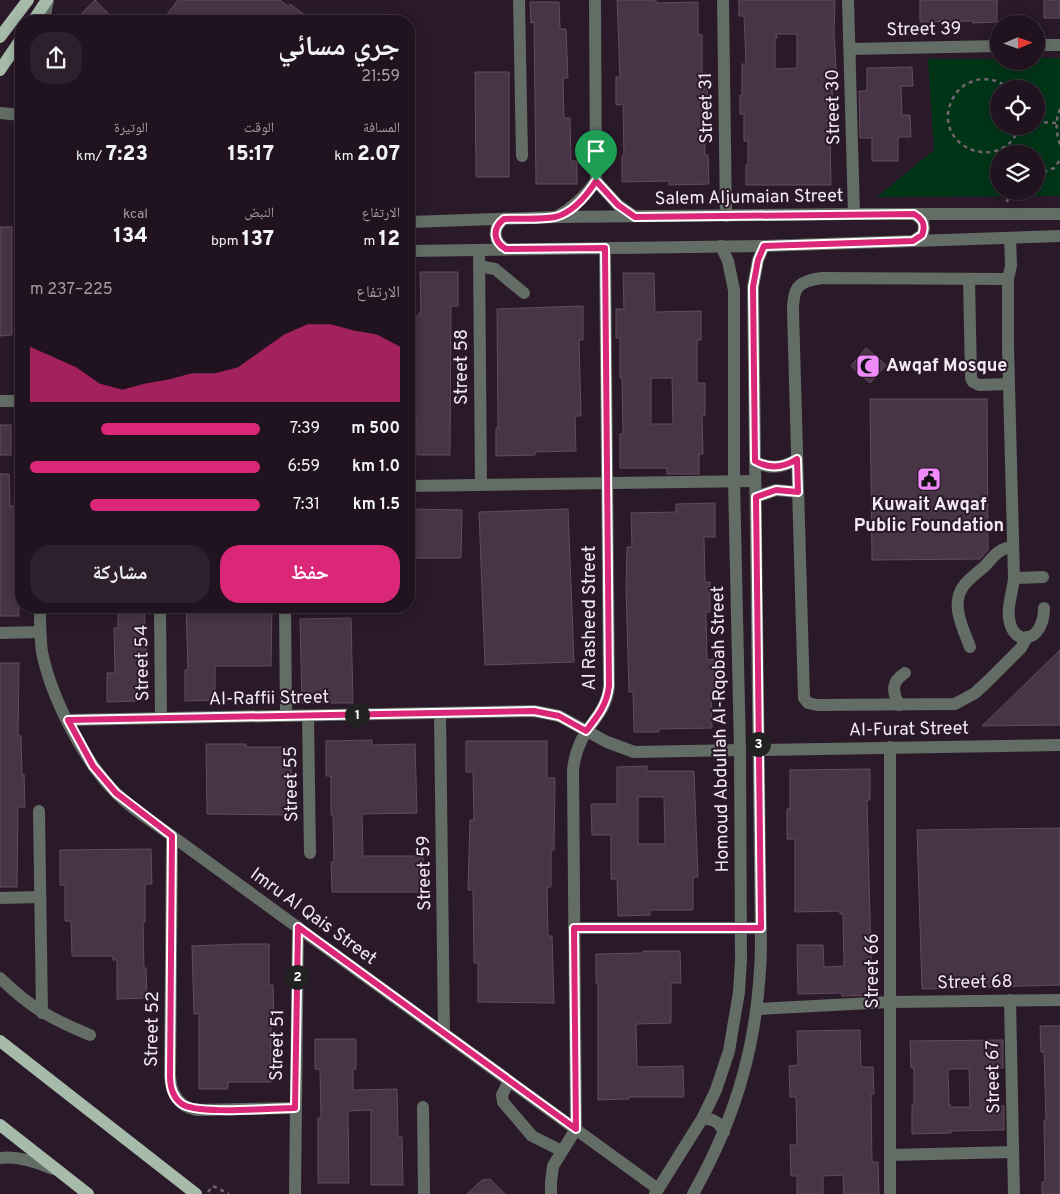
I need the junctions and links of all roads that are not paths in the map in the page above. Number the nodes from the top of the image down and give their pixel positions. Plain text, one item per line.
1 (28, 0) edge
2 (48, 0) edge
3 (519, 0) edge
4 (595, 0) edge
5 (723, 0) edge
6 (848, 0) edge
7 (17, 15) edge
8 (37, 15) edge
9 (45, 15) edge
10 (15, 17) edge
11 (0, 37) edge
12 (1045, 45) edge
13 (1060, 45) edge
14 (990, 46) edge
15 (15, 48) edge
16 (850, 50) junction
17 (0, 70) edge
18 (0, 113) edge
19 (15, 114) edge
20 (522, 156) dead end
21 (596, 181) junction
22 (854, 214) junction
23 (914, 214) junction
24 (1060, 214) edge
25 (726, 216) junction
26 (556, 217) junction
27 (635, 217) junction
28 (504, 219) junction
29 (415, 222) edge
30 (1060, 236) edge
31 (1006, 238) junction
32 (913, 241) junction
33 (721, 246) junction
34 (764, 246) junction
35 (605, 248) junction
36 (506, 249) junction
37 (479, 250) junction
38 (415, 251) edge
39 (479, 266) junction
40 (970, 279) junction
41 (1008, 279) junction
42 (524, 293) dead end
43 (1009, 384) junction
44 (0, 401) edge
45 (15, 401) edge
46 (797, 459) junction
47 (755, 461) junction
48 (734, 481) junction
49 (755, 481) junction
50 (481, 484) junction
51 (607, 484) junction
52 (415, 486) edge
53 (798, 492) junction
54 (756, 497) junction
55 (1013, 547) junction
56 (1043, 577) dead end
57 (1014, 578) junction
58 (1044, 608) dead end
59 (40, 613) edge
60 (160, 613) edge
61 (285, 613) edge
62 (40, 632) junction
63 (0, 633) edge
64 (1027, 637) junction
65 (970, 647) dead end
66 (905, 673) dead end
67 (899, 705) junction
68 (440, 713) junction
69 (286, 716) junction
70 (308, 716) junction
71 (162, 718) junction
72 (68, 720) junction
73 (586, 731) junction
74 (1060, 745) edge
75 (890, 748) junction
76 (740, 750) junction
77 (758, 750) junction
78 (39, 810) dead end
79 (172, 836) junction
80 (310, 853) dead end
81 (40, 897) junction
82 (0, 898) edge
83 (298, 927) junction
84 (574, 928) junction
85 (741, 928) junction
86 (761, 928) junction
87 (0, 978) edge
88 (1010, 1000) junction
89 (1060, 1000) edge
90 (890, 1002) junction
91 (757, 1009) junction
92 (42, 1013) junction
93 (444, 1033) junction
94 (90, 1035) dead end
95 (0, 1041) edge
96 (509, 1080) junction
97 (423, 1107) dead end
98 (295, 1108) junction
99 (702, 1119) junction
100 (0, 1125) edge
101 (576, 1129) junction
102 (724, 1132) junction
103 (562, 1151) junction
104 (1014, 1152) junction
105 (890, 1155) junction
106 (0, 1158) edge
107 (62, 1172) junction
108 (657, 1192) edge
109 (88, 1194) edge
110 (196, 1194) edge
111 (295, 1194) edge
112 (424, 1194) edge
113 (551, 1194) edge
114 (693, 1194) edge
115 (890, 1194) edge
116 (1014, 1194) edge

1 - 7 main road
2 - 8 main road
2 - 9 street
3 - 20 street
4 - 21 street
5 - 25 street, Street 31
6 - 16 street, Street 30
10 - 11 main road
12 - 13 street
14 - 16 street, Street 39
15 - 17 main road
16 - 22 street, Street 30
18 - 19 street
21 - 26 street
21 - 27 street
22 - 23 street, Salem Aljumaian Street
22 - 25 street, Salem Aljumaian Street
23 - 24 street, Salem Aljumaian Street
23 - 32 street
25 - 27 street, Salem Aljumaian Street
26 - 27 street, Salem Aljumaian Street
26 - 28 street, Salem Aljumaian Street
28 - 29 street, Salem Aljumaian Street
28 - 36 street
30 - 31 street
31 - 32 street
31 - 41 street
32 - 34 street
33 - 34 street
33 - 35 street
33 - 48 street, Homoud Abdullah Al-Rqobah Street
34 - 47 street, Homoud Abdullah Al-Rqobah Street
35 - 36 street
35 - 51 street, Al Rasheed Street
36 - 37 street
37 - 38 street
37 - 39 street, Street 58
39 - 42 street
39 - 50 street, Street 58
40 - 41 street
40 - 43 street
40 - 46 street
41 - 43 street
43 - 55 street
44 - 45 street
46 - 47 street
46 - 53 street
47 - 49 street, Homoud Abdullah Al-Rqobah Street
48 - 49 street
48 - 51 street
48 - 76 street, Homoud Abdullah Al-Rqobah Street
49 - 54 street, Homoud Abdullah Al-Rqobah Street
50 - 51 street
50 - 52 street
51 - 73 street, Al Rasheed Street
53 - 54 street
53 - 67 street
54 - 77 street, Homoud Abdullah Al-Rqobah Street
55 - 57 street
55 - 65 street
56 - 57 street
57 - 64 street
58 - 64 street
59 - 62 street, Imru Al Qais Street
60 - 71 street, Street 54
61 - 69 street
62 - 63 street
62 - 72 street, Imru Al Qais Street
64 - 67 street
66 - 67 street
68 - 70 street, Al-Raffii Street
68 - 73 street, Al-Raffii Street
68 - 93 street, Street 59
69 - 70 street, Al-Raffii Street
69 - 71 street, Al-Raffii Street
70 - 80 street, Street 55
71 - 72 street, Al-Raffii Street
72 - 79 street, Imru Al Qais Street
73 - 76 street, Al-Raffii Street
73 - 84 street, Al Rasheed Street
74 - 75 street, Al-Furat Street
75 - 77 street, Al-Furat Street
75 - 90 street, Street 66
76 - 85 street, Homoud Abdullah Al-Rqobah Street
77 - 86 street, Homoud Abdullah Al-Rqobah Street
78 - 81 street
79 - 83 street, Imru Al Qais Street
79 - 98 street, Street 52
81 - 82 street
81 - 92 street
83 - 93 street, Imru Al Qais Street
83 - 98 street, Street 51
84 - 85 street
84 - 101 street, Al Rasheed Street
85 - 86 street
85 - 99 street, Homoud Abdullah Al-Rqobah Street
86 - 91 street, Homoud Abdullah Al-Rqobah Street
87 - 92 street
88 - 89 street, Street 68
88 - 90 street, Street 68
88 - 104 street, Street 67
90 - 91 street, Street 68
90 - 105 street, Street 66
91 - 102 street, Homoud Abdullah Al-Rqobah Street
92 - 94 street
93 - 96 street, Imru Al Qais Street
95 - 110 main road
96 - 101 street, Imru Al Qais Street
96 - 103 street
97 - 112 street
98 - 111 street, Street 51
99 - 102 street
99 - 108 street, Homoud Abdullah Al-Rqobah Street
100 - 107 main road
101 - 103 street
101 - 108 street, Imru Al Qais Street
102 - 114 street, Homoud Abdullah Al-Rqobah Street
103 - 113 street
104 - 105 street
104 - 116 street, Street 67
105 - 115 street, Street 66
106 - 107 street
107 - 109 main road

